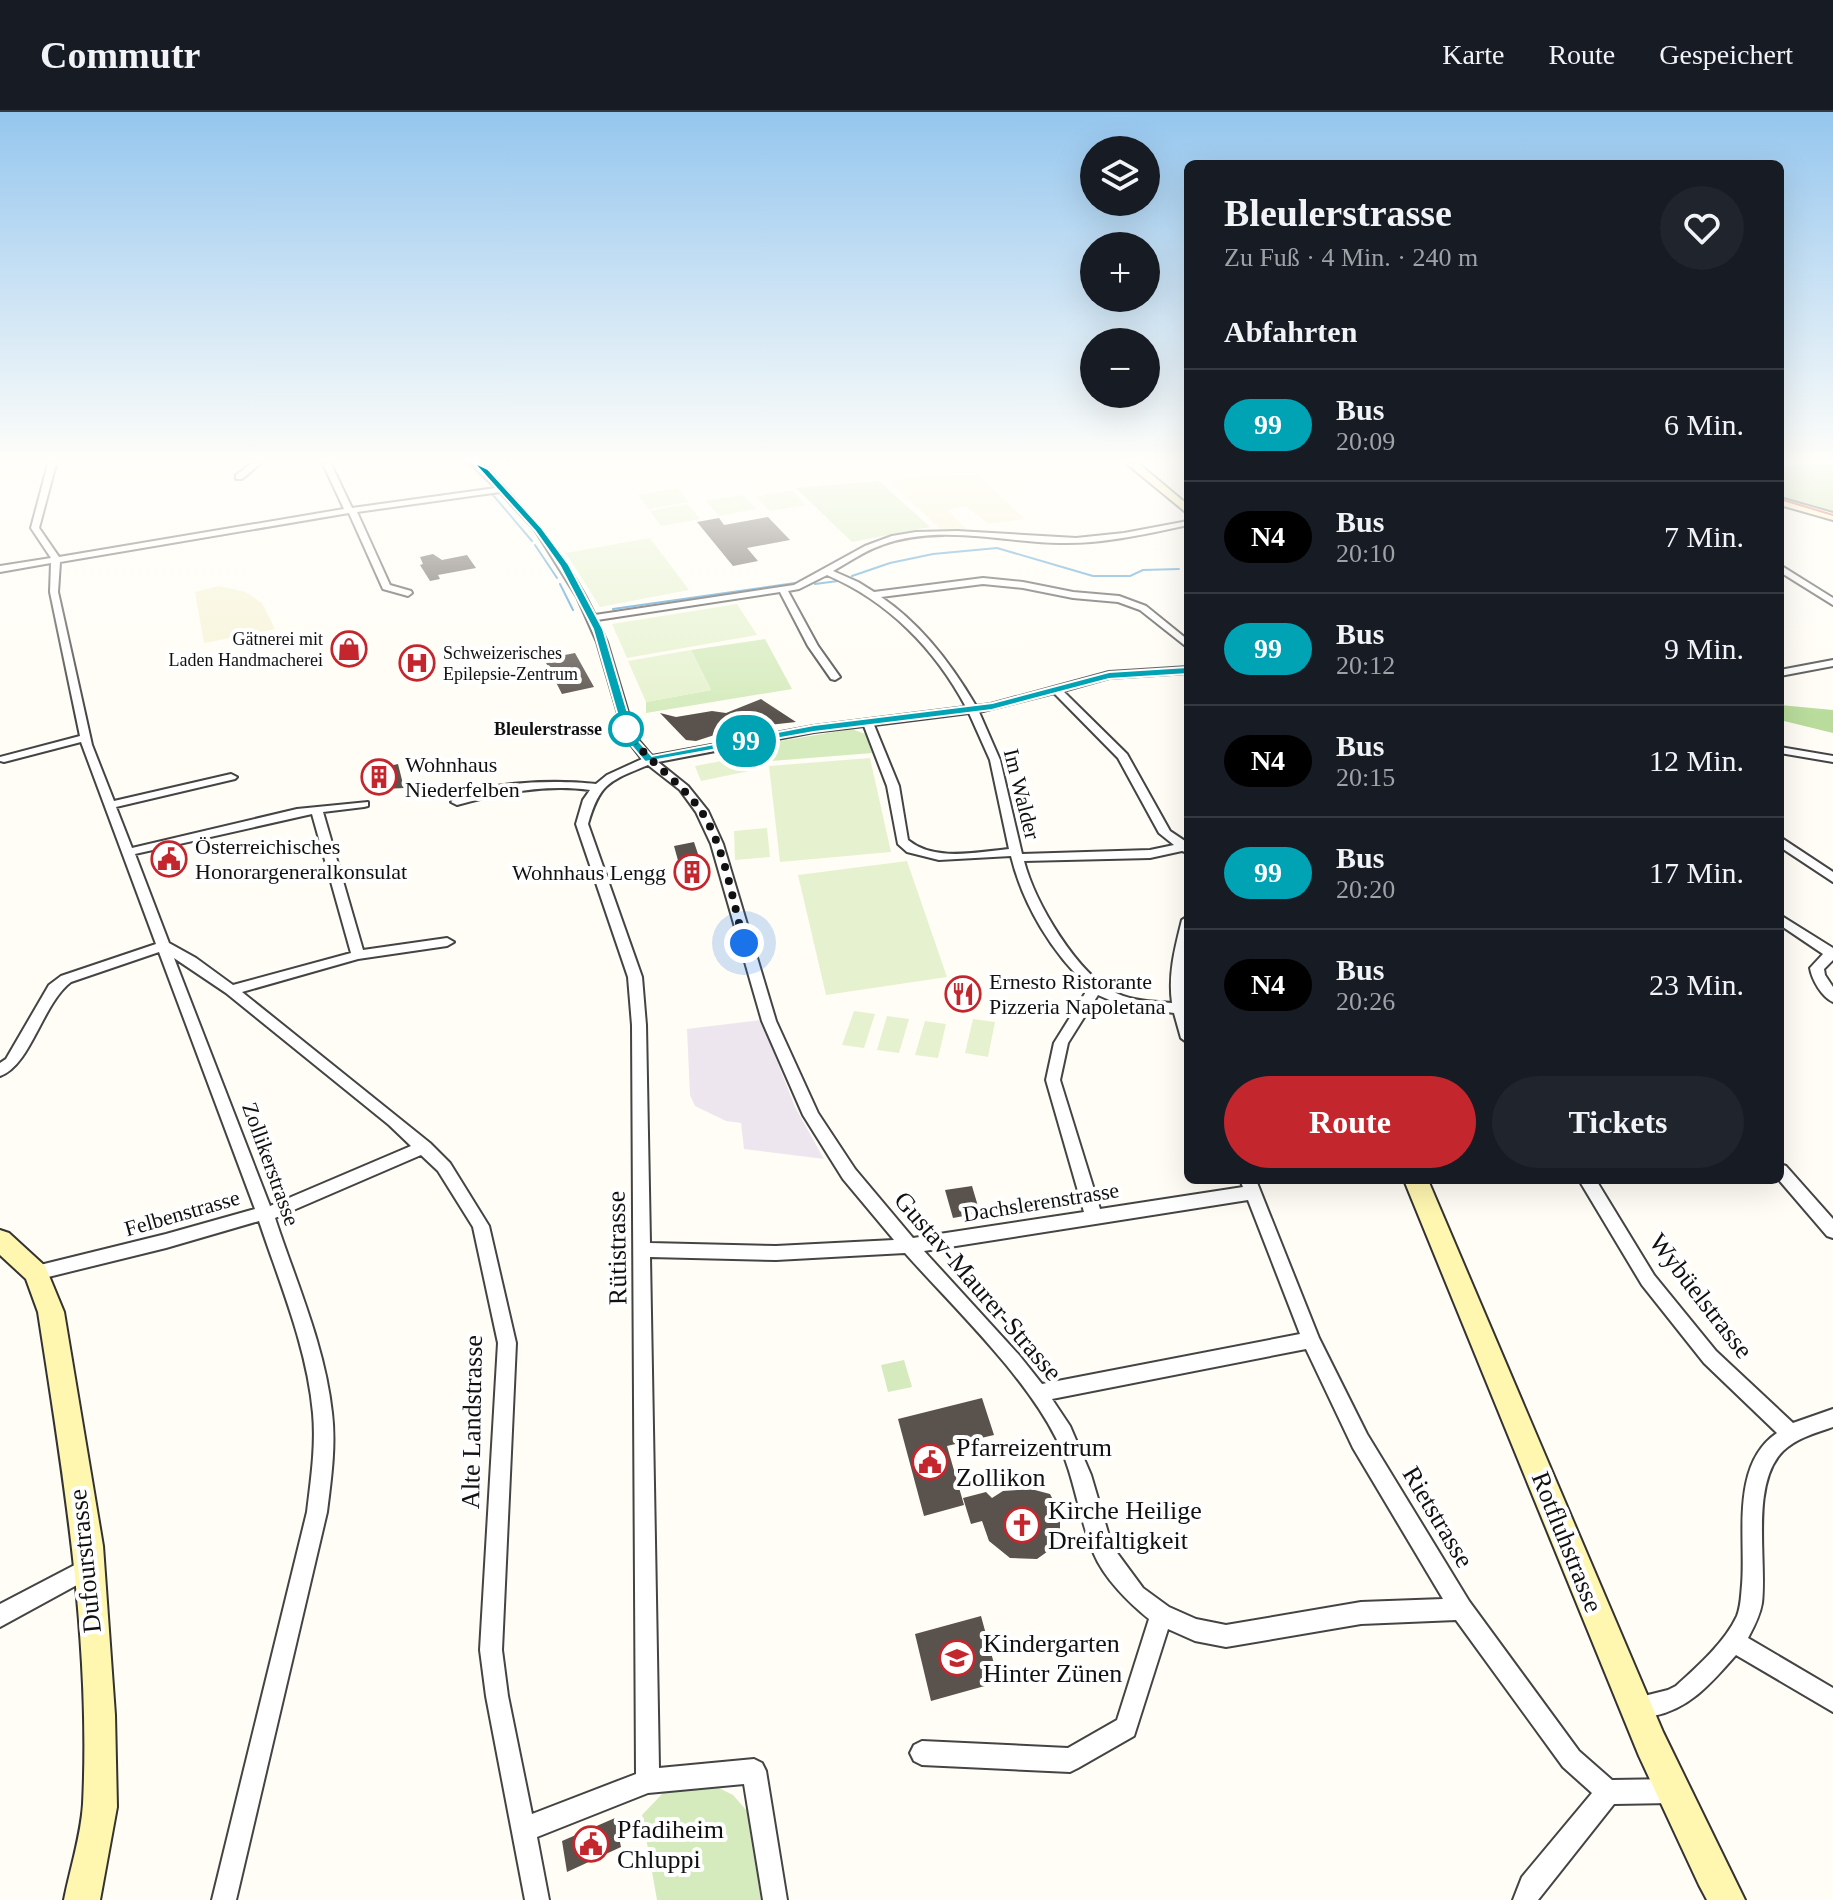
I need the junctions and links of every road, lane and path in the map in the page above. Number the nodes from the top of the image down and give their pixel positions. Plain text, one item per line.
1 (48, 547) edge
2 (127, 547) edge
3 (367, 547) edge
4 (552, 547) edge
5 (869, 547) edge
6 (56, 559) junction
7 (0, 569) edge
8 (1784, 571) edge
9 (827, 572) junction
10 (783, 590) junction
11 (408, 593) dead end
12 (873, 595) junction
13 (1833, 602) edge
14 (594, 618) junction
15 (1184, 642) edge
16 (1833, 663) edge
17 (1184, 670) edge
18 (1784, 672) edge
19 (835, 677) dead end
20 (1057, 691) junction
21 (974, 709) junction
22 (868, 722) junction
23 (85, 738) junction
24 (1784, 751) edge
25 (4, 759) dead end
26 (1833, 759) edge
27 (649, 760) junction
28 (231, 777) dead end
29 (598, 788) junction
30 (457, 802) dead end
31 (364, 804) dead end
32 (111, 805) junction
33 (316, 809) junction
34 (1784, 844) edge
35 (1184, 847) edge
36 (1184, 848) edge
37 (129, 852) junction
38 (1017, 855) junction
39 (1833, 878) edge
40 (1784, 922) edge
41 (1184, 936) edge
42 (447, 942) dead end
43 (164, 946) junction
44 (1832, 954) edge
45 (358, 955) junction
46 (1095, 989) junction
47 (231, 990) junction
48 (1833, 997) edge
49 (1178, 1008) junction
50 (1184, 1026) edge
51 (0, 1071) edge
52 (424, 1147) junction
53 (1784, 1175) edge
54 (1418, 1184) edge
55 (1589, 1184) edge
56 (1251, 1186) edge
57 (265, 1214) junction
58 (1094, 1216) junction
59 (1833, 1231) edge
60 (0, 1240) edge
61 (909, 1246) junction
62 (643, 1250) junction
63 (36, 1273) junction
64 (1311, 1340) junction
65 (1038, 1393) junction
66 (1833, 1418) edge
67 (1789, 1432) junction
68 (90, 1567) junction
69 (1461, 1609) junction
70 (1161, 1615) junction
71 (0, 1616) edge
72 (1733, 1641) junction
73 (1833, 1701) edge
74 (1635, 1708) junction
75 (922, 1753) dead end
76 (648, 1781) junction
77 (1672, 1791) junction
78 (1608, 1792) junction
79 (523, 1830) junction
80 (82, 1900) edge
81 (224, 1900) edge
82 (537, 1900) edge
83 (775, 1900) edge
84 (1525, 1900) edge
85 (1727, 1900) edge

1 - 6 street
2 - 6 street
3 - 11 street
4 - 14 street
5 - 9 street
6 - 7 street
6 - 23 street, Zollikerstrasse
8 - 13 street
9 - 10 street
9 - 12 street, Im Walder
10 - 14 street
10 - 19 street
12 - 15 street
12 - 21 street, Im Walder
14 - 27 street
16 - 18 street
17 - 20 street
20 - 21 street
20 - 35 street
21 - 22 street
21 - 38 street, Im Walder
22 - 27 street
22 - 38 street
23 - 25 street
23 - 32 street, Zollikerstrasse
24 - 26 street
27 - 29 street
27 - 61 street, Gustav-Maurer-Strasse
28 - 32 street
29 - 30 street
29 - 62 street, Rütistrasse
31 - 33 street
32 - 37 street, Zollikerstrasse
33 - 37 street
33 - 45 street
34 - 39 street
36 - 38 street
37 - 43 street, Zollikerstrasse
38 - 46 street, Im Walder
40 - 44 street
41 - 49 street
42 - 45 street
43 - 47 street, Alte Landstrasse
43 - 51 street
43 - 57 street, Zollikerstrasse
44 - 48 street
45 - 47 street
46 - 49 street
46 - 58 street
47 - 52 street, Alte Landstrasse
49 - 50 street
52 - 57 street, Felbenstrasse
52 - 79 street, Alte Landstrasse
53 - 59 street
54 - 74 main road, Rotfluhstrasse
55 - 67 street, Wybüelstrasse
56 - 58 street, Dachslerenstrasse
56 - 64 street, Rietstrasse
57 - 63 street, Felbenstrasse
57 - 81 street, Zollikerstrasse
58 - 61 street, Dachslerenstrasse
60 - 63 main road, Dufourstrasse
61 - 62 street, Dachslerenstrasse
61 - 65 street, Gustav-Maurer-Strasse
62 - 76 street, Rütistrasse
63 - 68 main road, Dufourstrasse
64 - 65 street
64 - 69 street, Rietstrasse
65 - 70 street, Gustav-Maurer-Strasse
66 - 67 street
67 - 72 street
68 - 71 street
68 - 80 main road, Dufourstrasse
69 - 70 street, Gustav-Maurer-Strasse
69 - 78 street, Rietstrasse
70 - 75 street
72 - 73 street
72 - 74 street
74 - 77 main road, Rotfluhstrasse
76 - 79 street
76 - 83 street
77 - 78 street
77 - 85 main road, Rotfluhstrasse
78 - 84 street
79 - 82 street, Alte Landstrasse

